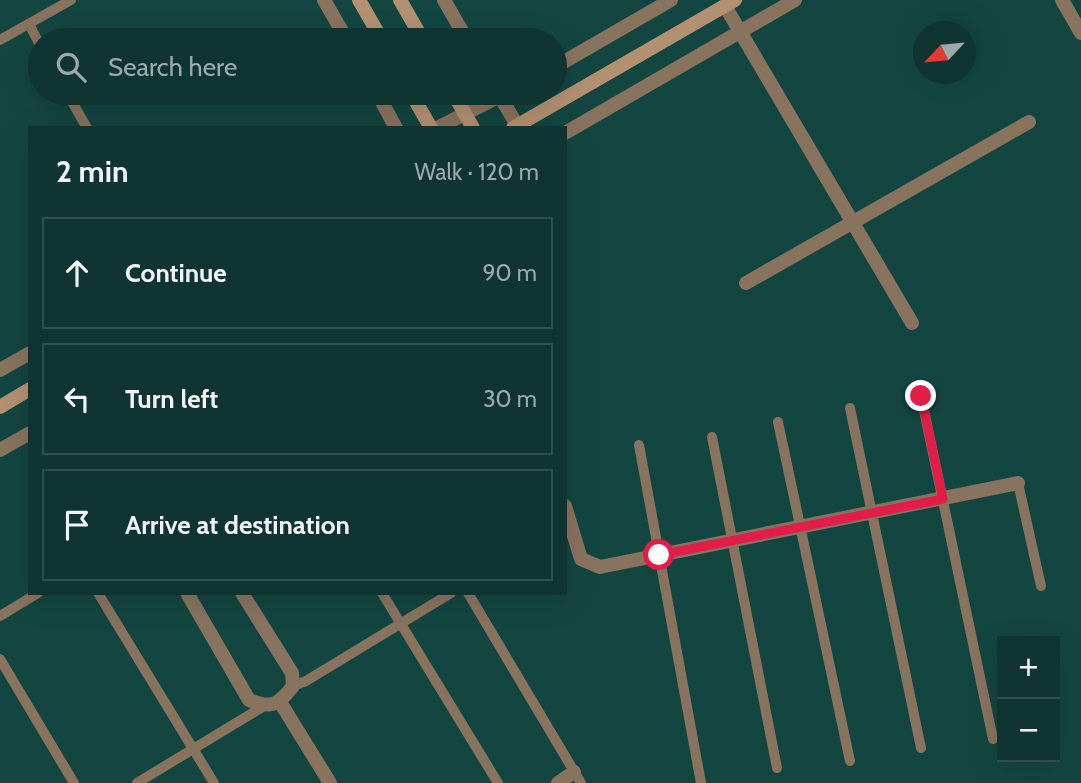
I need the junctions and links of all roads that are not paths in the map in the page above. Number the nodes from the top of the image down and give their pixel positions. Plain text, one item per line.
1 (71, 0) edge
2 (324, 0) edge
3 (359, 0) edge
4 (400, 0) edge
5 (444, 0) edge
6 (671, 0) edge
7 (795, 0) edge
8 (1062, 0) edge
9 (730, 3) edge
10 (29, 24) junction
11 (31, 28) edge
12 (340, 28) edge
13 (375, 28) edge
14 (416, 28) edge
15 (460, 28) edge
16 (740, 32) junction
17 (1081, 33) edge
18 (0, 40) edge
19 (567, 60) edge
20 (567, 97) edge
21 (74, 105) edge
22 (384, 105) edge
23 (419, 105) edge
24 (460, 105) edge
25 (480, 105) edge
26 (506, 105) edge
27 (553, 105) edge
28 (465, 113) junction
29 (1029, 122) dead end
30 (86, 126) edge
31 (395, 126) edge
32 (433, 126) edge
33 (438, 126) edge
34 (472, 126) edge
35 (515, 126) edge
36 (517, 126) edge
37 (567, 132) edge
38 (854, 222) junction
39 (746, 283) dead end
40 (912, 323) dead end
41 (28, 354) edge
42 (0, 370) edge
43 (28, 390) edge
44 (921, 396) dead end
45 (0, 407) edge
46 (850, 408) dead end
47 (778, 422) dead end
48 (28, 434) edge
49 (712, 437) dead end
50 (639, 445) dead end
51 (0, 450) edge
52 (1018, 484) joint
53 (943, 499) junction
54 (567, 512) edge
55 (872, 513) junction
56 (800, 527) junction
57 (732, 540) junction
58 (659, 555) junction
59 (1041, 586) dead end
60 (35, 595) edge
61 (99, 595) edge
62 (188, 595) edge
63 (243, 595) edge
64 (383, 595) edge
65 (448, 595) edge
66 (469, 595) edge
67 (0, 617) edge
68 (401, 623) junction
69 (0, 659) edge
70 (293, 686) junction
71 (280, 702) junction
72 (264, 706) junction
73 (993, 739) dead end
74 (921, 748) dead end
75 (193, 749) junction
76 (850, 761) dead end
77 (777, 768) dead end
78 (577, 778) edge
79 (74, 783) edge
80 (136, 783) edge
81 (214, 783) edge
82 (330, 783) edge
83 (498, 783) edge
84 (558, 783) edge
85 (701, 783) edge

1 - 10 lane
2 - 12 street
3 - 13 main road
4 - 14 main road
5 - 15 street
6 - 19 street
7 - 16 street
8 - 17 street
9 - 16 street
9 - 20 main road
10 - 11 lane
10 - 18 lane
16 - 37 street
16 - 38 street
21 - 30 lane
22 - 31 street
23 - 32 main road
24 - 28 main road
25 - 28 street
26 - 35 street
27 - 36 main road
28 - 33 street
28 - 34 main road
29 - 38 street
38 - 39 street
38 - 40 street
41 - 42 street
43 - 45 main road
44 - 53 lane
46 - 55 lane
47 - 56 lane
48 - 51 street
49 - 57 lane
50 - 58 lane
52 - 53 street
52 - 59 lane
53 - 55 street
53 - 73 lane
54 - 58 street
55 - 56 street
55 - 74 lane
56 - 57 street
56 - 76 lane
57 - 58 street
57 - 77 lane
58 - 85 lane
60 - 67 lane
61 - 75 lane
62 - 72 street
63 - 70 street
64 - 68 lane
65 - 68 lane
66 - 78 lane
68 - 70 lane
68 - 83 lane
69 - 79 lane
70 - 71 street
71 - 72 street
71 - 82 street
72 - 75 lane
75 - 80 lane
75 - 81 lane
78 - 84 street

